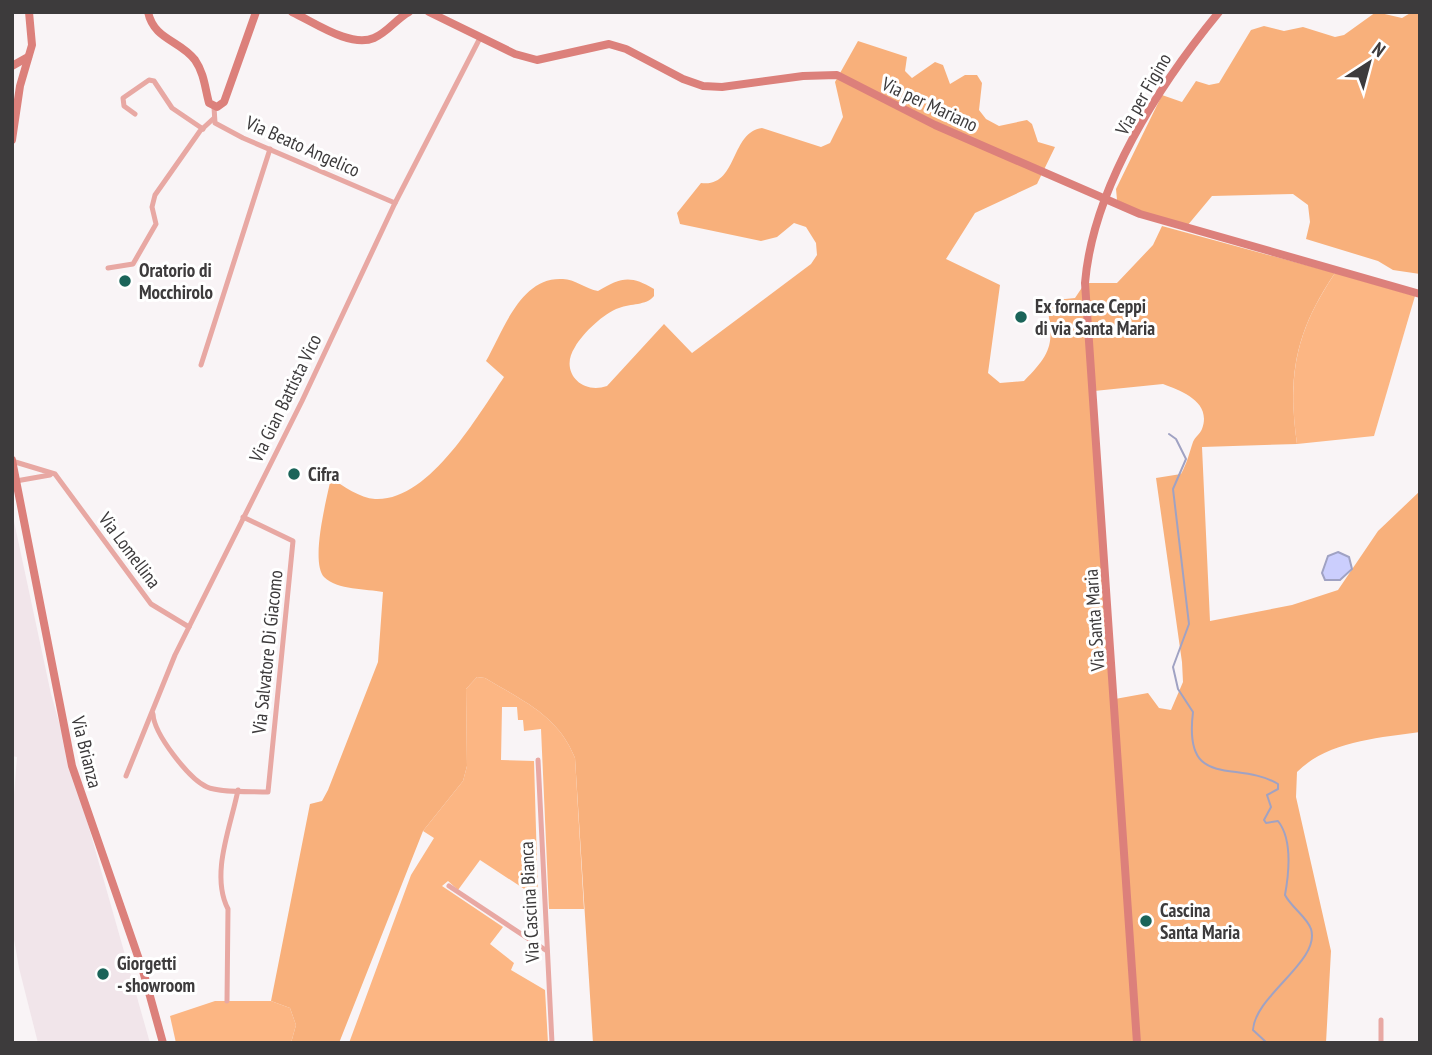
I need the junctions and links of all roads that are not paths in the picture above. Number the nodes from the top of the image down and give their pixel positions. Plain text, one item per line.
1 (29, 12) edge
2 (148, 12) edge
3 (256, 12) edge
4 (292, 12) edge
5 (410, 12) edge
6 (429, 12) edge
7 (1219, 12) edge
8 (480, 38) junction
9 (29, 57) junction
10 (12, 66) edge
11 (23, 71) junction
12 (12, 76) edge
13 (12, 94) edge
14 (214, 107) junction
15 (15, 110) junction
16 (135, 114) dead end
17 (213, 118) junction
18 (203, 129) junction
19 (12, 140) edge
20 (270, 149) junction
21 (1105, 199) junction
22 (395, 203) junction
23 (108, 268) dead end
24 (1420, 295) edge
25 (201, 365) dead end
26 (12, 461) edge
27 (60, 478) junction
28 (16, 481) junction
29 (243, 517) junction
30 (189, 627) junction
31 (152, 711) junction
32 (538, 760) dead end
33 (126, 776) dead end
34 (237, 790) junction
35 (449, 886) dead end
36 (547, 951) junction
37 (227, 1001) dead end
38 (1381, 1020) dead end
39 (552, 1042) edge
40 (163, 1043) edge
41 (1137, 1043) edge
42 (1381, 1043) edge

1 - 9 street
2 - 14 street
3 - 14 street
4 - 5 street
6 - 8 street, Via per Mariano
7 - 21 street, Via per Figino
8 - 21 street, Via per Mariano
8 - 22 street, Via Gian Battista Vico
9 - 10 street
9 - 11 street
11 - 12 street
11 - 15 street
13 - 15 street
14 - 17 street
15 - 19 street
16 - 18 street
17 - 18 street
17 - 20 street, Via Beato Angelico
18 - 23 street
20 - 22 street, Via Beato Angelico
20 - 25 street
21 - 24 street, Via per Mariano
21 - 41 street, Via Santa Maria
22 - 29 street, Via Gian Battista Vico
26 - 27 street
26 - 28 street, Via Brianza
27 - 28 street
27 - 30 street, Via Lomellina
28 - 40 street, Via Brianza
29 - 30 street, Via Gian Battista Vico
29 - 34 street, Via Salvatore Di Giacomo
30 - 31 street, Via Gian Battista Vico
31 - 33 street, Via Gian Battista Vico
31 - 34 street, Via Salvatore Di Giacomo
32 - 36 street, Via Cascina Bianca
34 - 37 street
35 - 36 street
36 - 39 street, Via Cascina Bianca
38 - 42 street

